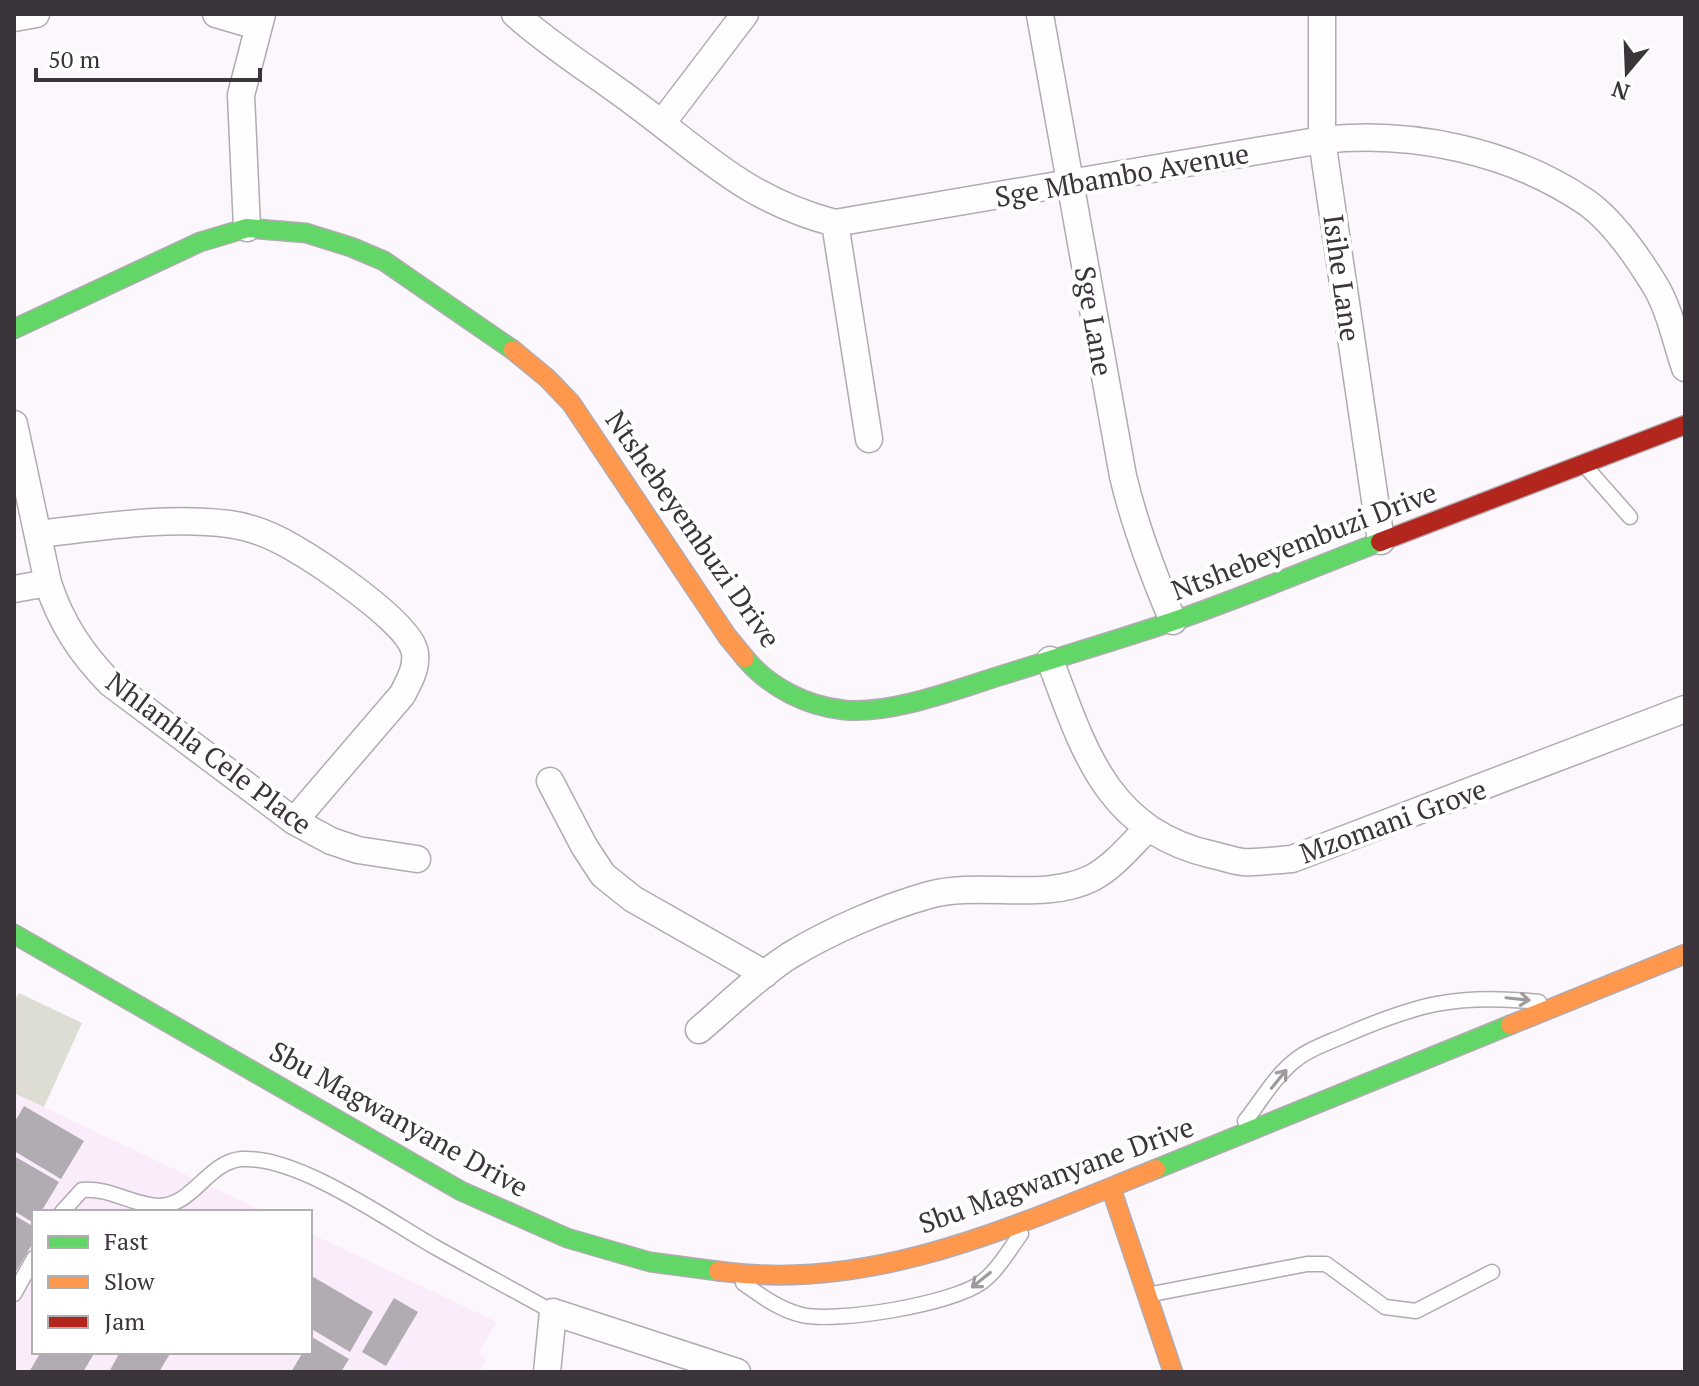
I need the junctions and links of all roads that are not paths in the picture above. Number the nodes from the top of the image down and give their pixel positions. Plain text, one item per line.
1 (36, 14) edge
2 (216, 14) edge
3 (515, 14) edge
4 (745, 14) edge
5 (1322, 14) edge
6 (1040, 15) edge
7 (14, 18) edge
8 (259, 20) edge
9 (662, 123) junction
10 (1322, 140) junction
11 (1071, 184) junction
12 (835, 223) junction
13 (247, 228) junction
14 (14, 329) edge
15 (1685, 368) edge
16 (14, 424) edge
17 (1685, 425) edge
18 (869, 439) dead end
19 (1583, 463) junction
20 (1630, 517) dead end
21 (39, 534) junction
22 (1381, 541) junction
23 (48, 583) junction
24 (14, 589) edge
25 (1173, 621) junction
26 (1050, 660) junction
27 (1685, 709) edge
28 (550, 781) dead end
29 (294, 821) junction
30 (1147, 829) junction
31 (417, 859) dead end
32 (14, 934) edge
33 (1685, 954) edge
34 (765, 974) junction
35 (1562, 1004) junction
36 (699, 1030) dead end
37 (1230, 1140) junction
38 (1111, 1188) junction
39 (64, 1210) edge
40 (1030, 1221) junction
41 (32, 1262) edge
42 (1492, 1272) dead end
43 (729, 1273) junction
44 (14, 1294) edge
45 (1147, 1295) junction
46 (553, 1312) junction
47 (547, 1372) edge
48 (737, 1372) edge
49 (1173, 1372) edge

1 - 7 street
2 - 8 street
3 - 9 street, Sge Mbambo Avenue
4 - 9 street
5 - 10 street, Isihe Lane
6 - 11 street, Sge Lane
8 - 13 street
9 - 12 street, Sge Mbambo Avenue
10 - 11 street, Sge Mbambo Avenue
10 - 15 street, Sge Mbambo Avenue
10 - 22 street, Isihe Lane
11 - 12 street, Sge Mbambo Avenue
11 - 25 street, Sge Lane
12 - 18 street
13 - 14 street, Ntshebeyembuzi Drive
13 - 26 street, Ntshebeyembuzi Drive
16 - 21 street, Nhlanhla Cele Place
17 - 19 street, Ntshebeyembuzi Drive
19 - 20 lane
19 - 22 street, Ntshebeyembuzi Drive
21 - 23 street, Nhlanhla Cele Place
21 - 29 street
22 - 25 street, Ntshebeyembuzi Drive
23 - 24 street
23 - 29 street, Nhlanhla Cele Place
25 - 26 street, Ntshebeyembuzi Drive
26 - 30 street, Mzomani Grove
27 - 30 street, Mzomani Grove
28 - 34 street
29 - 31 street, Nhlanhla Cele Place
30 - 34 street
32 - 43 street, Sbu Magwanyane Drive
33 - 35 street, Sbu Magwanyane Drive
34 - 36 street
35 - 37 street, Sbu Magwanyane Drive
37 -> 35 lane
37 - 38 street, Sbu Magwanyane Drive
38 - 40 street, Sbu Magwanyane Drive
38 - 45 street
39 - 46 lane
40 - 43 street, Sbu Magwanyane Drive
40 -> 43 lane
41 - 44 lane
42 - 45 lane
45 - 49 street
46 - 47 street
46 - 48 street

